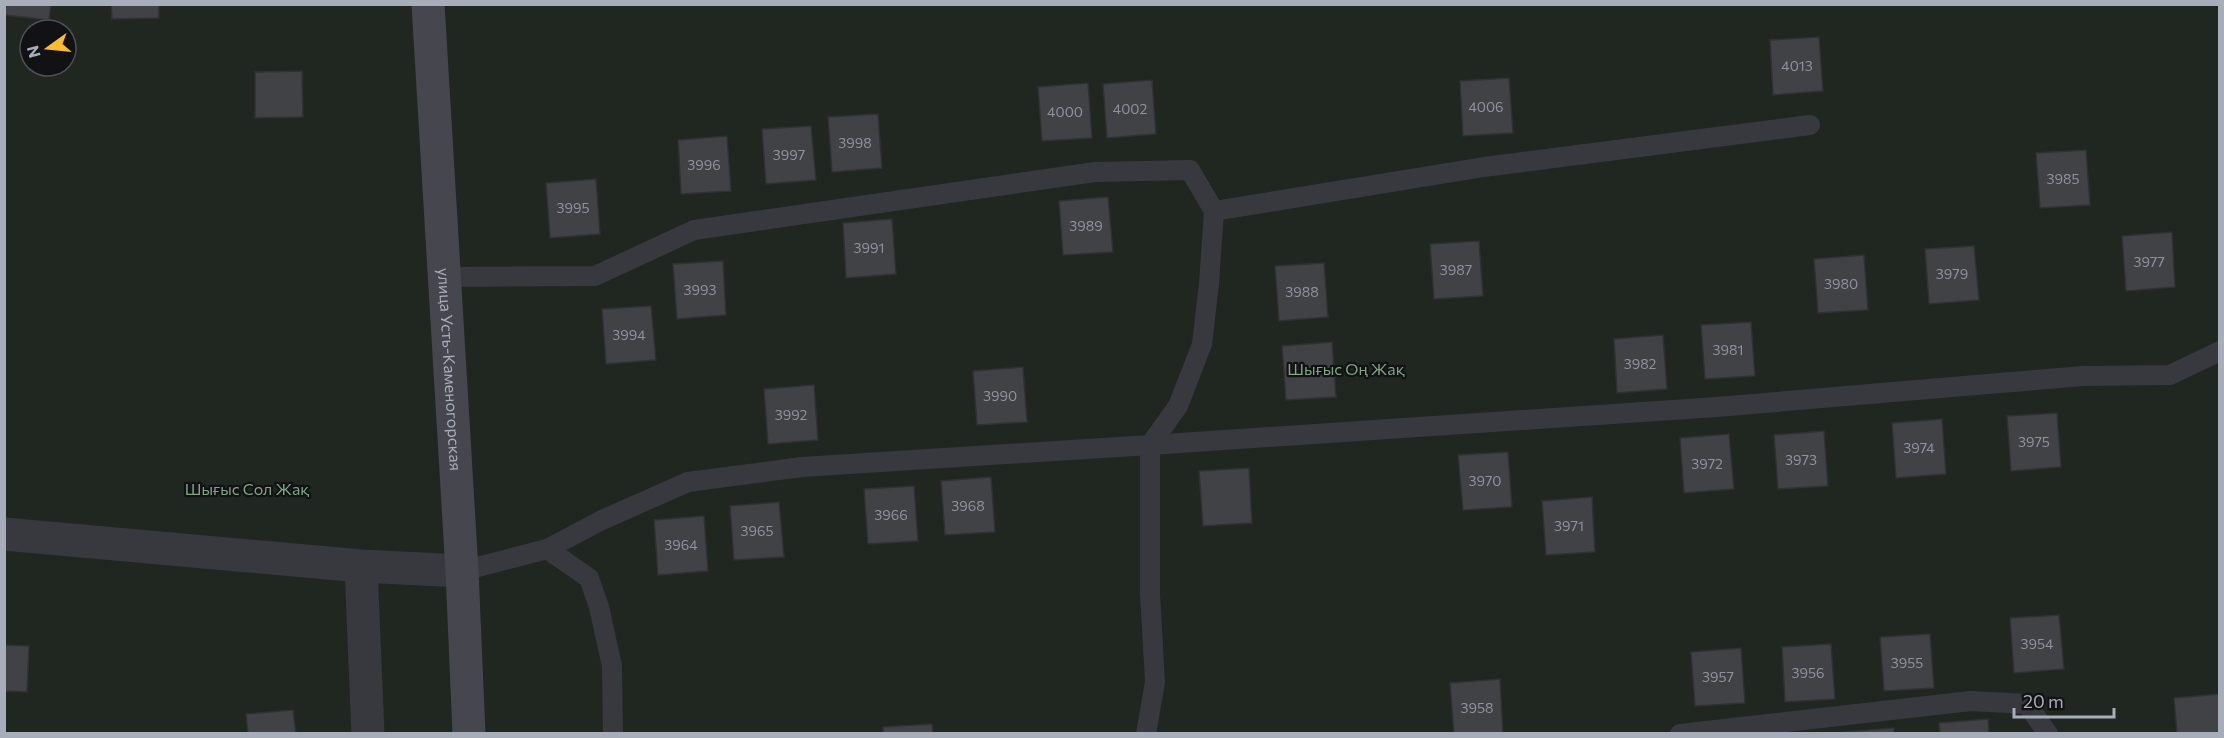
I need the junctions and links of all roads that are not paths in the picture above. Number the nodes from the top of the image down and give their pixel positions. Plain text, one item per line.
1 (428, 4) edge
2 (1810, 125) dead end
3 (1214, 211) junction
4 (443, 277) junction
5 (2220, 351) edge
6 (1150, 445) junction
7 (4, 534) edge
8 (547, 549) junction
9 (361, 566) junction
10 (462, 571) junction
11 (368, 734) edge
12 (469, 734) edge
13 (613, 734) edge
14 (1146, 734) edge
15 (1680, 734) edge
16 (2048, 734) edge

1 - 4 street, улица Усть-Каменогорская
2 - 3 lane
3 - 4 lane
3 - 6 lane
4 - 10 street, улица Усть-Каменогорская
5 - 6 lane
6 - 8 lane
6 - 14 lane
7 - 9 street
8 - 10 lane
8 - 13 lane
9 - 10 street
9 - 11 street
10 - 12 street, улица Усть-Каменогорская
15 - 16 lane

